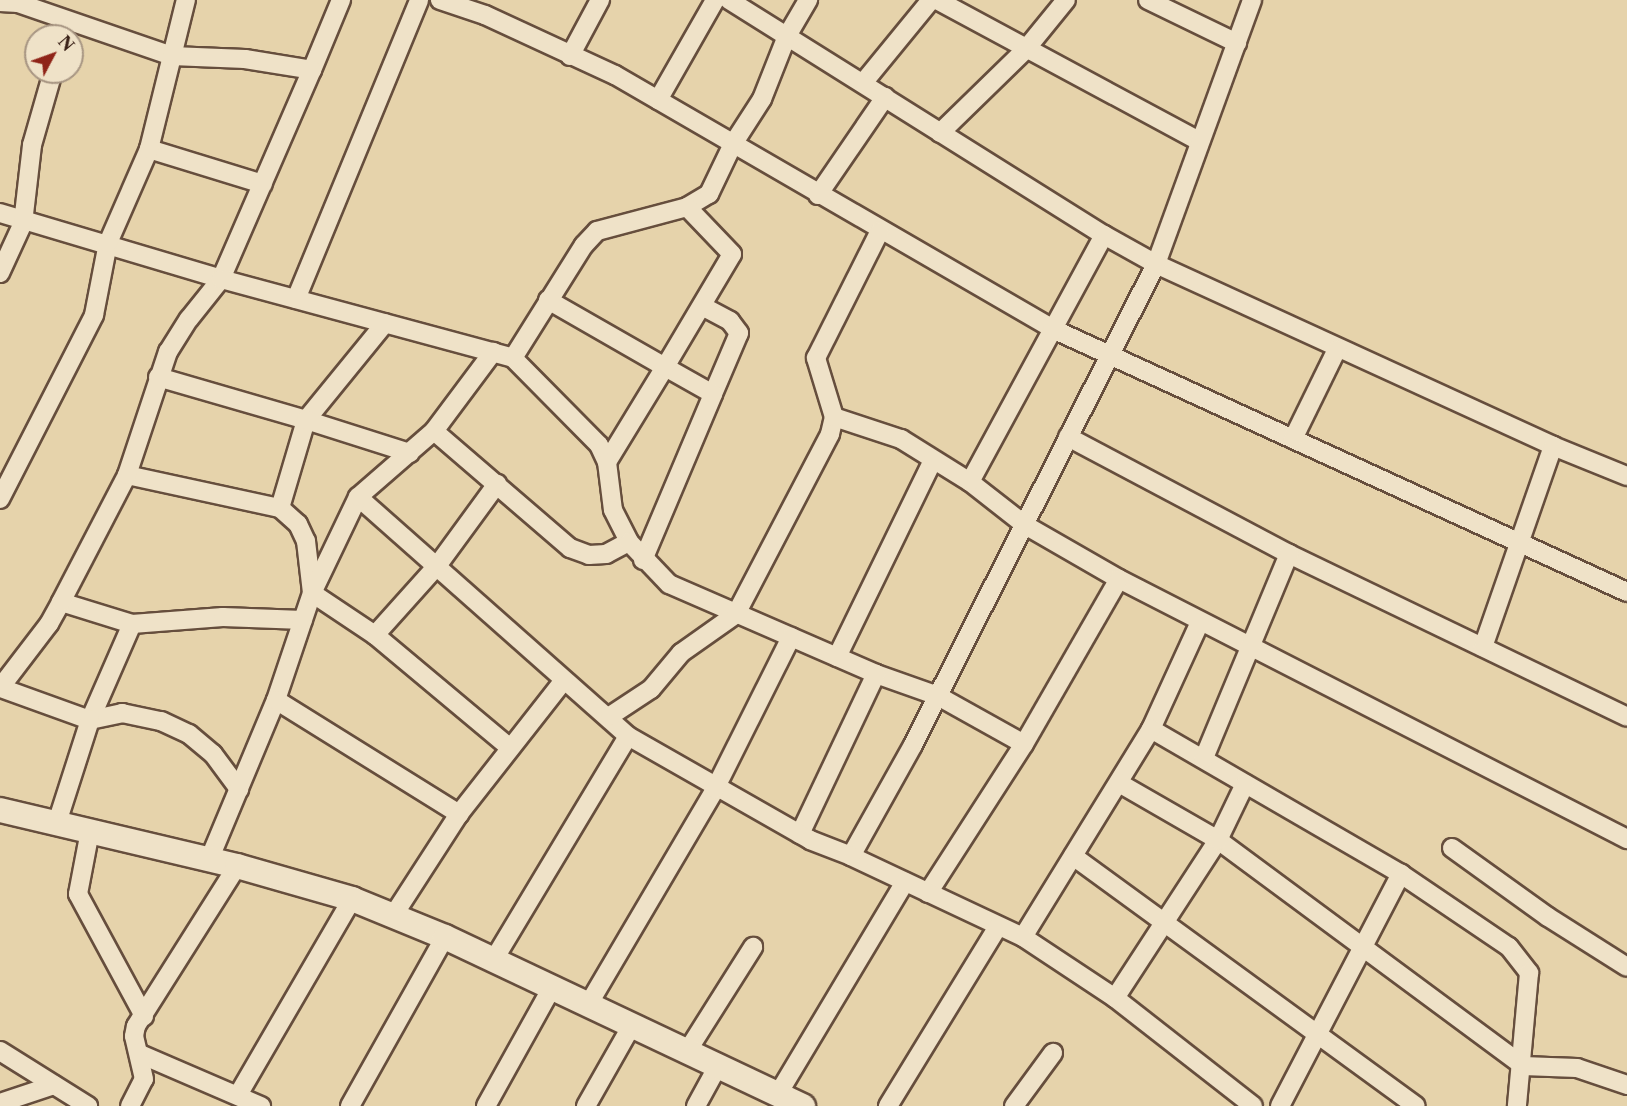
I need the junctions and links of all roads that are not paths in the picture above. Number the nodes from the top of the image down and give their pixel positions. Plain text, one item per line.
1 (186, 0) edge
2 (341, 0) edge
3 (419, 0) edge
4 (440, 0) edge
5 (600, 0) edge
6 (715, 0) edge
7 (729, 0) edge
8 (808, 0) edge
9 (931, 0) edge
10 (937, 0) edge
11 (1066, 0) edge
12 (1148, 0) edge
13 (1252, 0) edge
14 (12, 2) edge
15 (474, 5) edge
16 (58, 24) edge
17 (84, 33) edge
18 (787, 36) junction
19 (1237, 43) junction
20 (1026, 49) junction
21 (172, 56) junction
22 (570, 56) junction
23 (312, 70) junction
24 (862, 83) junction
25 (50, 84) edge
26 (885, 97) junction
27 (658, 100) junction
28 (940, 133) junction
29 (1199, 141) junction
30 (733, 144) junction
31 (149, 149) junction
32 (263, 184) junction
33 (818, 195) junction
34 (687, 207) junction
35 (0, 213) edge
36 (23, 223) junction
37 (880, 231) junction
38 (1104, 236) junction
39 (108, 243) junction
40 (1156, 264) junction
41 (0, 273) edge
42 (221, 279) junction
43 (296, 299) junction
44 (548, 300) junction
45 (702, 306) junction
46 (385, 323) junction
47 (1055, 330) junction
48 (1337, 349) junction
49 (494, 352) junction
50 (1107, 354) junction
51 (513, 358) junction
52 (665, 367) junction
53 (158, 377) junction
54 (713, 394) junction
55 (834, 417) junction
56 (306, 420) junction
57 (434, 431) junction
58 (1068, 437) junction
59 (1293, 439) junction
60 (1552, 446) junction
61 (410, 453) junction
62 (933, 460) junction
63 (606, 462) junction
64 (127, 475) junction
65 (1627, 476) edge
66 (970, 482) junction
67 (497, 484) junction
68 (1, 496) edge
69 (358, 497) junction
70 (280, 508) junction
71 (1025, 525) junction
72 (1518, 540) junction
73 (629, 543) junction
74 (1289, 554) junction
75 (643, 560) junction
76 (437, 566) junction
77 (1119, 579) junction
78 (1627, 592) edge
79 (312, 594) junction
80 (61, 602) junction
81 (736, 614) junction
82 (303, 620) junction
83 (1200, 622) junction
84 (132, 624) junction
85 (375, 635) junction
86 (791, 637) junction
87 (1483, 647) junction
88 (1250, 648) junction
89 (837, 657) junction
90 (876, 674) junction
91 (564, 680) junction
92 (1, 688) edge
93 (938, 696) junction
94 (276, 700) junction
95 (610, 716) junction
96 (1627, 717) edge
97 (90, 720) junction
98 (1151, 729) junction
99 (628, 736) junction
100 (1024, 744) junction
101 (510, 748) junction
102 (1204, 758) junction
103 (1119, 783) junction
104 (1245, 784) junction
105 (239, 789) junction
106 (715, 789) junction
107 (0, 810) edge
108 (459, 814) junction
109 (57, 823) junction
110 (90, 831) junction
111 (800, 834) junction
112 (1627, 838) edge
113 (1218, 840) junction
114 (1452, 848) dead end
115 (851, 856) junction
116 (1072, 856) junction
117 (209, 860) junction
118 (237, 866) junction
119 (1401, 874) junction
120 (905, 882) junction
121 (928, 893) junction
122 (352, 899) junction
123 (393, 916) junction
124 (1166, 921) junction
125 (997, 928) junction
126 (445, 937) junction
127 (1023, 937) junction
128 (753, 947) dead end
129 (1360, 947) junction
130 (493, 961) junction
131 (1627, 967) edge
132 (551, 989) junction
133 (1115, 998) junction
134 (588, 1005) junction
135 (144, 1016) junction
136 (632, 1025) junction
137 (1316, 1033) junction
138 (688, 1050) junction
139 (0, 1051) edge
140 (1053, 1053) dead end
141 (140, 1054) junction
142 (719, 1065) junction
143 (1523, 1066) junction
144 (1627, 1084) edge
145 (54, 1085) junction
146 (778, 1094) junction
147 (238, 1095) junction
148 (0, 1104) edge
149 (88, 1106) edge
150 (130, 1106) edge
151 (261, 1106) edge
152 (350, 1106) edge
153 (486, 1106) edge
154 (586, 1106) edge
155 (696, 1106) edge
156 (803, 1106) edge
157 (888, 1106) edge
158 (1014, 1106) edge
159 (1253, 1106) edge
160 (1280, 1106) edge
161 (1416, 1106) edge
162 (1517, 1106) edge

1 - 21 street
2 - 23 street
3 - 43 street
4 - 15 street
5 - 22 street
6 - 27 street
7 - 18 street
8 - 18 street
9 - 24 street
10 - 20 street
11 - 20 street
12 - 19 street
13 - 19 street
14 - 16 street
15 - 22 street
17 - 21 street
18 - 24 street
18 - 30 street
19 - 29 street
20 - 28 street
20 - 29 street
21 - 23 street
21 - 31 street
22 - 27 street
23 - 32 street
24 - 26 street
25 - 36 street
26 - 28 street
26 - 33 street
27 - 30 street
28 - 38 street
29 - 40 street
30 - 33 street
30 - 34 street
31 - 32 street
31 - 39 street
32 - 42 street
33 - 37 street
34 - 44 street
34 - 45 street
35 - 36 street
36 - 39 street
36 - 41 street
37 - 47 street
37 - 55 street
38 - 40 street
38 - 47 street
39 - 42 street
39 - 68 street
40 - 48 street
40 - 50 street
42 - 43 street
42 - 53 street
43 - 46 street
44 - 51 street
44 - 52 street
45 - 52 street
45 - 54 street
46 - 49 street
46 - 56 street
47 - 50 street
47 - 66 street
48 - 59 street
48 - 60 street
49 - 51 street
49 - 57 street
50 - 58 street
50 - 59 street
51 - 63 street
52 - 54 street
52 - 63 street
53 - 56 street
53 - 64 street
54 - 75 street
55 - 62 street
55 - 81 street
56 - 61 street
56 - 70 street
57 - 61 street
57 - 67 street
58 - 71 street
58 - 74 street
59 - 72 street
60 - 65 street
60 - 72 street
61 - 69 street
62 - 66 street
62 - 89 street
63 - 73 street
64 - 70 street
64 - 80 street
66 - 71 street
67 - 73 street
67 - 76 street
69 - 76 street
69 - 79 street
70 - 79 street
71 - 77 street
71 - 93 street
72 - 78 street
72 - 87 street
73 - 75 street
74 - 87 street
74 - 88 street
75 - 81 street
76 - 85 street
76 - 91 street
77 - 83 street
77 - 100 street
79 - 82 street
79 - 85 street
80 - 84 street
80 - 92 street
81 - 86 street
81 - 95 street
82 - 84 street
82 - 94 street
83 - 88 street
83 - 98 street
84 - 97 street
85 - 101 street
86 - 89 street
86 - 106 street
87 - 96 street
88 - 102 street
88 - 112 street
89 - 90 street
90 - 93 street
90 - 111 street
91 - 95 street
91 - 101 street
92 - 97 street
93 - 100 street
93 - 115 street
94 - 105 street
94 - 108 street
95 - 99 street
97 - 105 street
97 - 109 street
98 - 102 street
98 - 103 street
99 - 106 street
99 - 130 street
100 - 121 street
101 - 108 street
102 - 104 street
103 - 113 street
103 - 116 street
104 - 113 street
104 - 119 street
105 - 117 street
106 - 111 street
106 - 134 street
107 - 109 street
108 - 123 street
109 - 110 street
110 - 117 street
110 - 135 street
111 - 115 street
113 - 124 street
113 - 129 street
114 - 131 street
115 - 120 street
116 - 124 street
116 - 127 street
117 - 118 street
118 - 122 street
118 - 135 street
119 - 129 street
119 - 143 street
120 - 121 street
120 - 146 street
121 - 125 street
122 - 123 street
122 - 147 street
123 - 126 street
124 - 133 street
124 - 137 street
125 - 127 street
125 - 157 street
126 - 130 street
126 - 152 street
127 - 133 street
128 - 138 street
129 - 137 street
129 - 143 street
130 - 132 street
132 - 134 street
132 - 153 street
133 - 159 street
134 - 136 street
135 - 141 street
136 - 138 street
136 - 154 street
137 - 160 street
137 - 161 street
138 - 142 street
139 - 145 street
140 - 158 street
141 - 147 street
141 - 150 street
142 - 146 street
142 - 155 street
143 - 144 street
143 - 162 street
145 - 148 street
145 - 149 street
146 - 156 street
147 - 151 street

